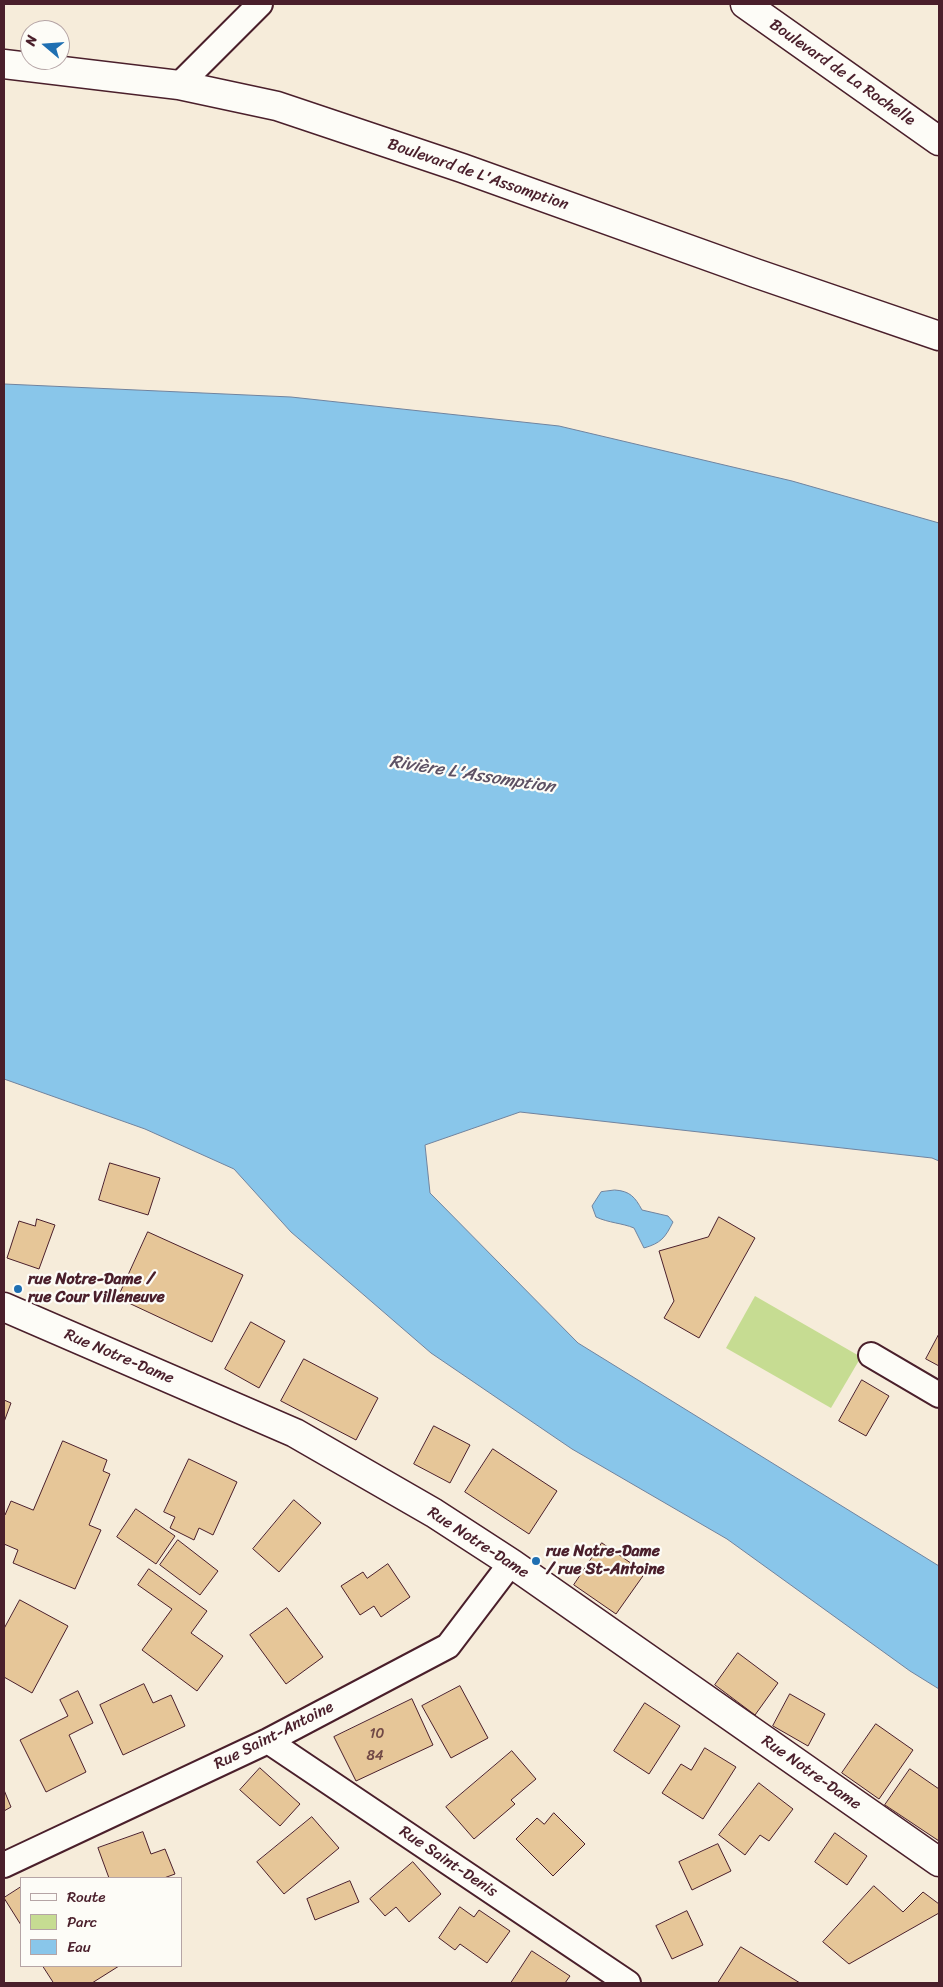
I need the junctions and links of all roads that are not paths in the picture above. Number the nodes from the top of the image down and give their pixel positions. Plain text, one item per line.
1 (260, 4) edge
2 (745, 4) edge
3 (4, 64) edge
4 (179, 86) junction
5 (939, 141) edge
6 (939, 336) edge
7 (4, 1307) edge
8 (871, 1355) dead end
9 (939, 1395) edge
10 (511, 1563) junction
11 (268, 1741) junction
12 (939, 1862) edge
13 (4, 1865) edge
14 (628, 1983) edge

1 - 4 street
2 - 5 street, Boulevard de La Rochelle
3 - 4 street, Boulevard de L'Assomption
4 - 6 street, Boulevard de L'Assomption
7 - 10 street, Rue Notre-Dame
8 - 9 street
10 - 11 street, Rue Saint-Antoine
10 - 12 street, Rue Notre-Dame
11 - 13 street, Rue Saint-Antoine
11 - 14 street, Rue Saint-Denis

